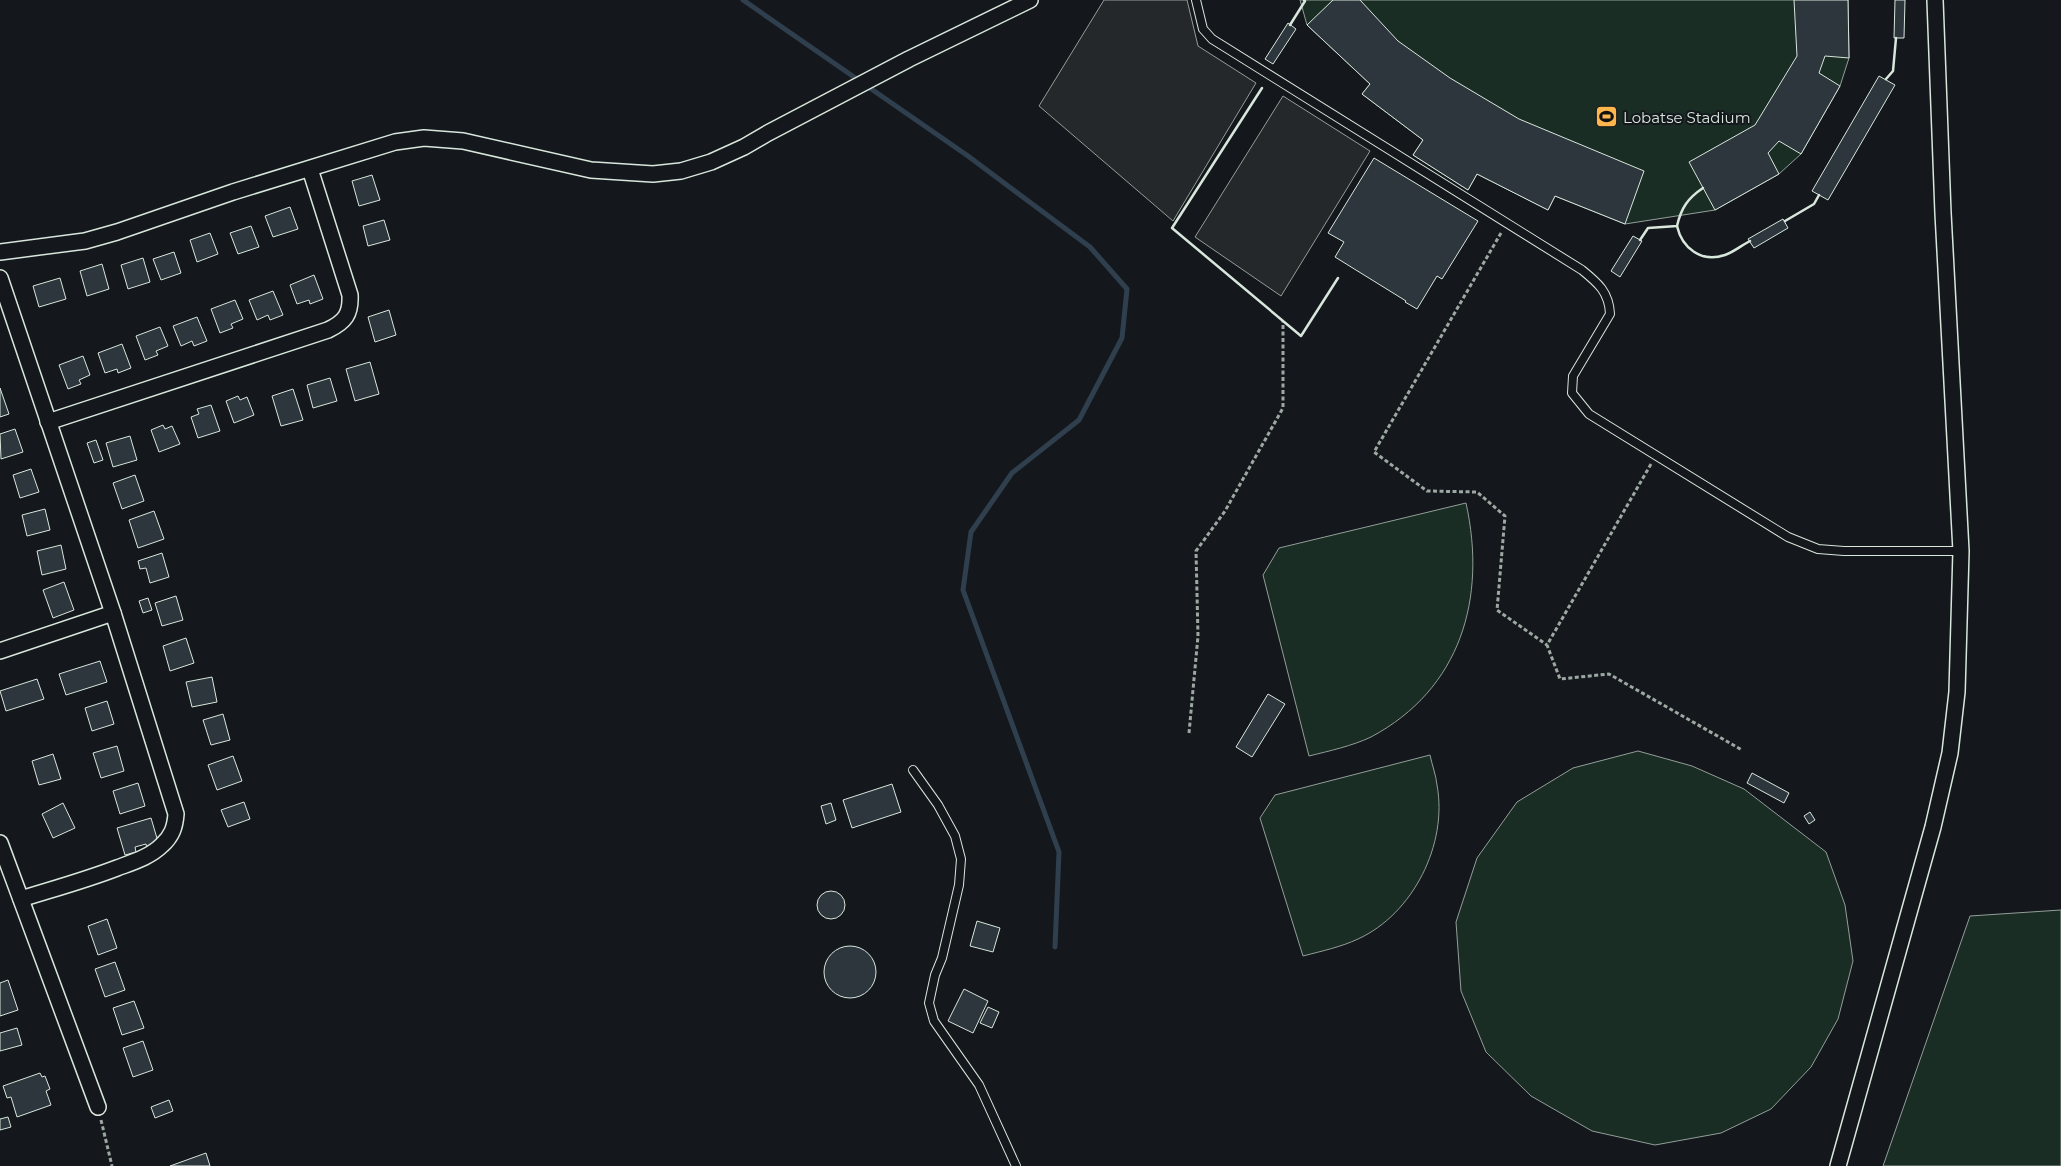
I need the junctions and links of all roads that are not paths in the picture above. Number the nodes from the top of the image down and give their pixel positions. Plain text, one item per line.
1 (1030, 0) edge
2 (1196, 0) edge
3 (1935, 0) edge
4 (310, 169) junction
5 (0, 252) edge
6 (0, 278) edge
7 (48, 422) junction
8 (1961, 550) junction
9 (113, 613) junction
10 (0, 651) edge
11 (913, 770) dead end
12 (0, 846) edge
13 (21, 899) junction
14 (98, 1107) road end
15 (1016, 1166) edge
16 (1838, 1166) edge

1 - 4 street
2 - 8 lane
3 - 8 street
4 - 5 street
4 - 7 street
6 - 7 street
7 - 9 street
8 - 16 street
9 - 10 street
9 - 13 street
11 - 15 lane
12 - 13 street
13 - 14 street

